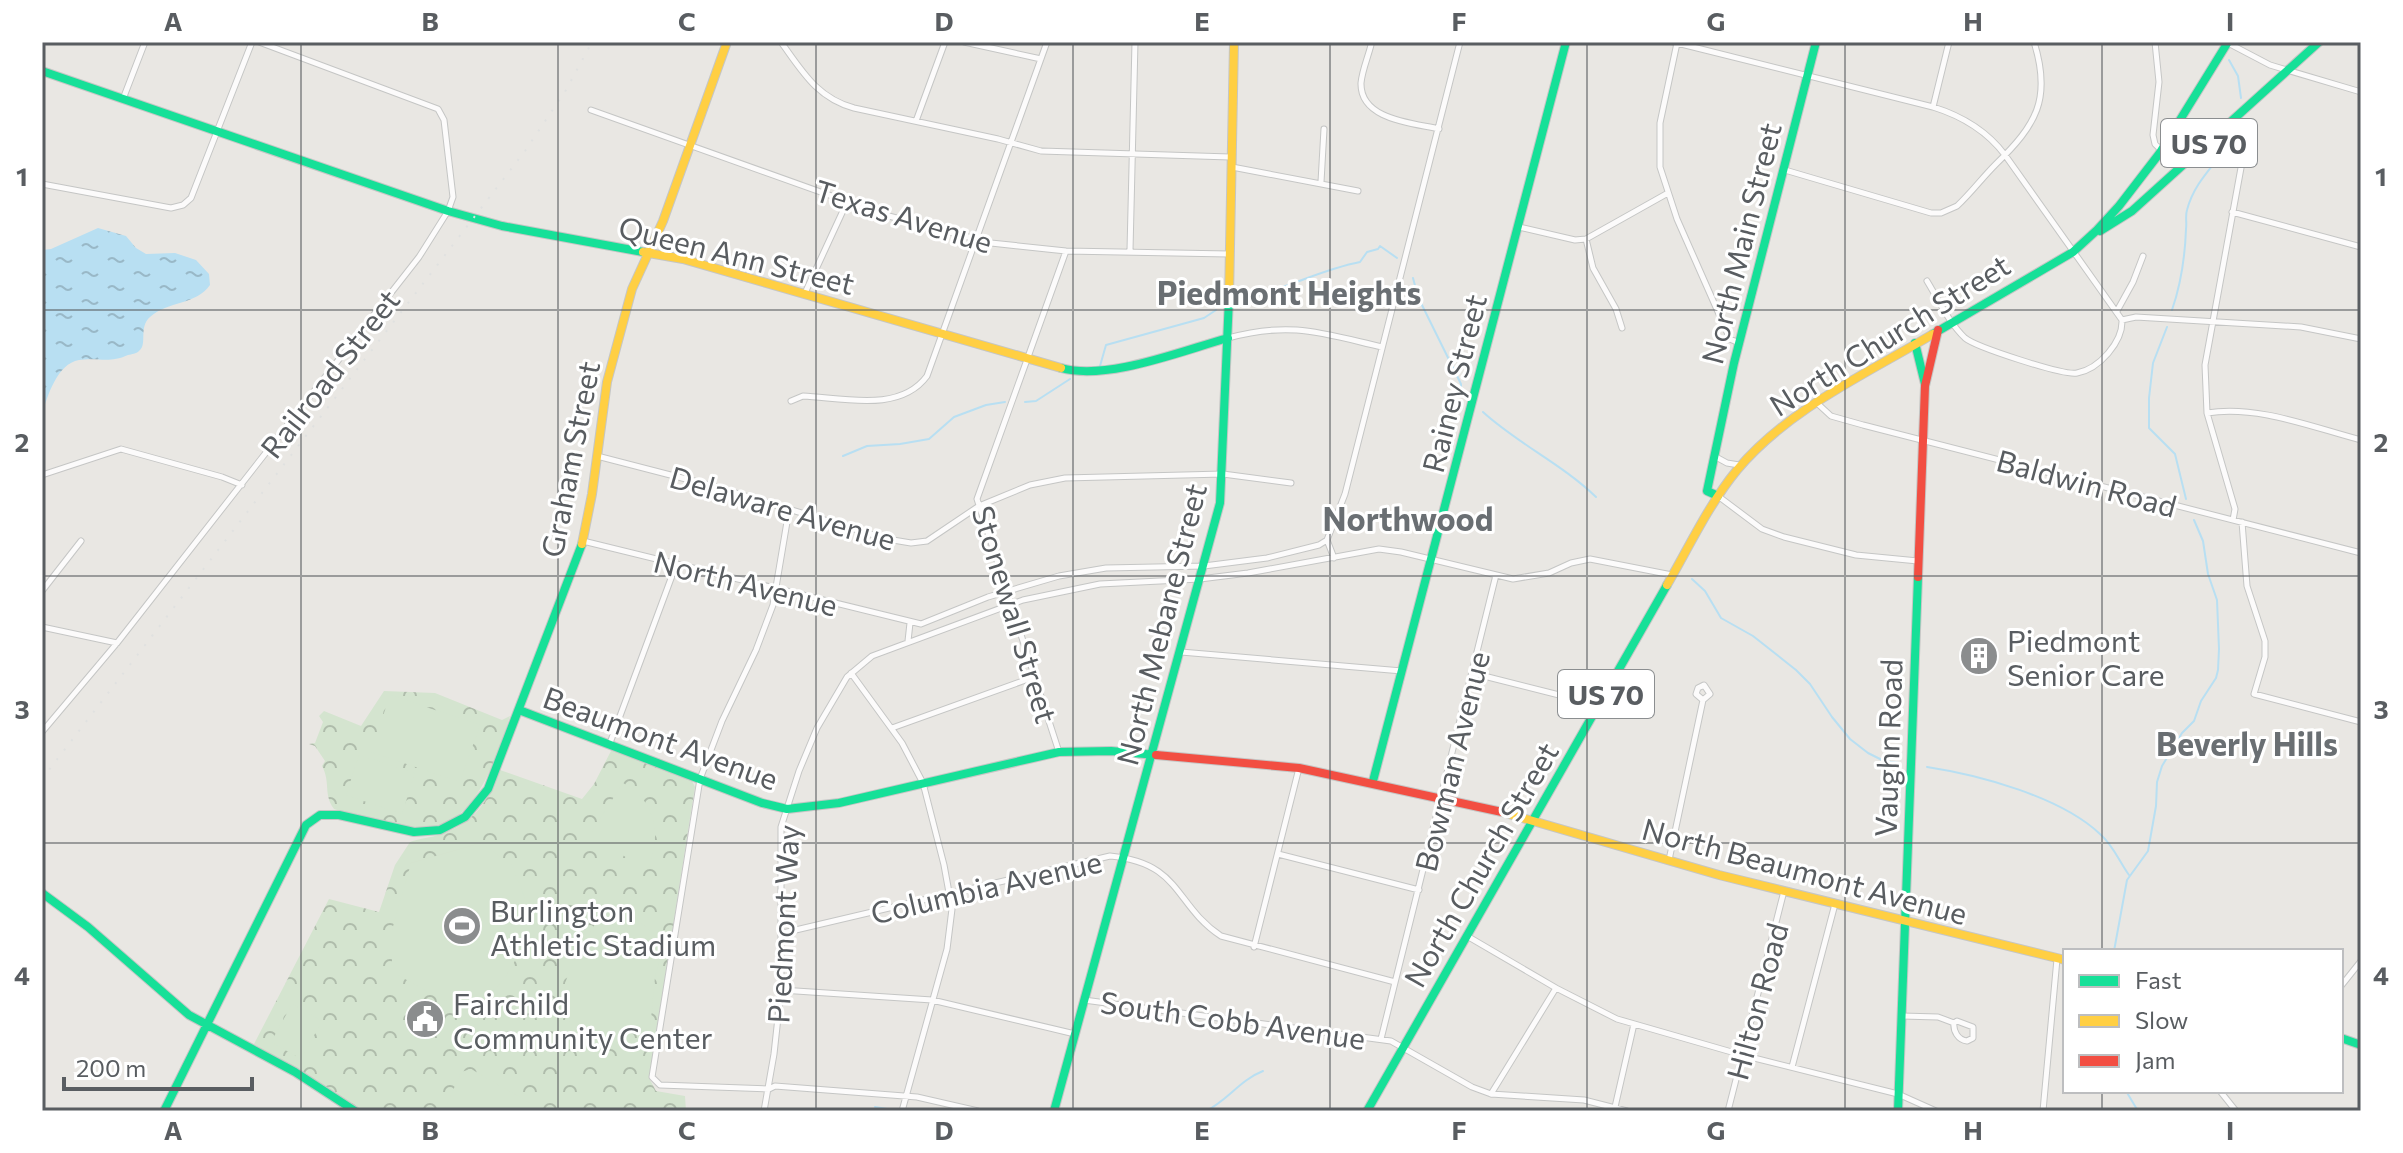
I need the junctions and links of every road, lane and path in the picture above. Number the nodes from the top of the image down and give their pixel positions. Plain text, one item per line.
1 (145, 42) edge
2 (252, 42) edge
3 (259, 42) edge
4 (727, 42) edge
5 (781, 42) edge
6 (945, 42) edge
7 (964, 42) edge
8 (1047, 42) edge
9 (1135, 42) edge
10 (1234, 42) edge
11 (1460, 42) edge
12 (1566, 42) edge
13 (1676, 42) edge
14 (1816, 42) edge
15 (1949, 42) edge
16 (2034, 42) edge
17 (2155, 42) edge
18 (2228, 42) edge
19 (2319, 42) edge
20 (1371, 45) dead end
21 (1041, 59) junction
22 (2289, 70) junction
23 (42, 71) edge
24 (1807, 77) junction
25 (2361, 92) edge
26 (123, 99) junction
27 (1933, 107) junction
28 (591, 110) dead end
29 (916, 121) junction
30 (2249, 124) dead end
31 (1324, 129) dead end
32 (1439, 129) junction
33 (218, 131) junction
34 (1011, 143) junction
35 (690, 145) junction
36 (2160, 149) junction
37 (1134, 155) junction
38 (2005, 155) junction
39 (1231, 162) junction
40 (1785, 170) junction
41 (1321, 182) junction
42 (42, 184) edge
43 (1358, 191) dead end
44 (1668, 193) junction
45 (847, 202) junction
46 (448, 211) junction
47 (2232, 212) junction
48 (1519, 227) junction
49 (2093, 235) junction
50 (975, 239) junction
51 (1586, 239) junction
52 (2361, 247) edge
53 (1130, 250) junction
54 (1066, 251) junction
55 (648, 252) junction
56 (2073, 252) junction
57 (1229, 254) junction
58 (2143, 256) dead end
59 (1927, 281) dead end
60 (805, 293) junction
61 (2117, 311) junction
62 (2122, 320) junction
63 (1953, 321) junction
64 (2211, 322) junction
65 (1622, 328) dead end
66 (1938, 330) junction
67 (941, 333) junction
68 (1228, 338) junction
69 (2361, 339) edge
70 (1739, 343) junction
71 (1915, 343) junction
72 (1382, 347) junction
73 (1028, 359) junction
74 (1925, 386) junction
75 (791, 401) dead end
76 (1817, 403) junction
77 (2207, 413) junction
78 (2361, 440) edge
79 (1924, 441) junction
80 (597, 456) junction
81 (1716, 457) junction
82 (1740, 465) junction
83 (1223, 474) junction
84 (42, 475) edge
85 (1291, 483) dead end
86 (242, 485) junction
87 (1718, 496) junction
88 (979, 506) junction
89 (789, 510) junction
90 (2233, 520) junction
91 (2242, 522) junction
92 (1327, 540) junction
93 (81, 541) dead end
94 (583, 541) junction
95 (2361, 553) edge
96 (1334, 558) junction
97 (1432, 559) junction
98 (1918, 561) junction
99 (676, 565) junction
100 (1204, 566) junction
101 (1496, 575) junction
102 (1673, 576) junction
103 (1200, 579) junction
104 (777, 589) junction
105 (42, 591) edge
106 (1008, 591) junction
107 (1011, 604) junction
108 (910, 623) junction
109 (42, 627) edge
110 (908, 641) junction
111 (117, 643) junction
112 (1181, 652) junction
113 (1403, 671) junction
114 (851, 673) junction
115 (1472, 673) junction
116 (1034, 677) junction
117 (1703, 700) dead end
118 (1597, 709) junction
119 (519, 710) junction
120 (2361, 722) edge
121 (892, 728) junction
122 (42, 732) edge
123 (610, 743) junction
124 (1059, 752) junction
125 (1152, 755) junction
126 (1299, 768) junction
127 (700, 779) junction
128 (1373, 781) junction
129 (923, 783) junction
130 (1442, 798) junction
131 (787, 809) junction
132 (1534, 821) junction
133 (1278, 854) junction
134 (1124, 857) junction
135 (1669, 861) junction
136 (1419, 890) junction
137 (1784, 891) junction
138 (42, 893) edge
139 (950, 894) junction
140 (1835, 904) junction
141 (1904, 922) junction
142 (783, 933) junction
143 (1467, 936) junction
144 (1254, 947) junction
145 (2061, 960) edge
146 (2361, 961) edge
147 (1395, 982) junction
148 (2343, 984) edge
149 (1556, 988) junction
150 (781, 990) junction
151 (932, 1000) junction
152 (1084, 1000) junction
153 (1902, 1016) junction
154 (1954, 1023) junction
155 (1634, 1024) junction
156 (205, 1025) junction
157 (1075, 1034) junction
158 (1381, 1039) junction
159 (1404, 1047) junction
160 (1742, 1055) junction
161 (1792, 1067) junction
162 (769, 1089) junction
163 (2222, 1093) edge
164 (1491, 1094) junction
165 (1898, 1094) junction
166 (905, 1096) junction
167 (1615, 1107) junction
168 (164, 1111) edge
169 (355, 1111) edge
170 (764, 1111) edge
171 (902, 1111) edge
172 (978, 1111) edge
173 (1054, 1111) edge
174 (1367, 1111) edge
175 (1627, 1111) edge
176 (1728, 1111) edge
177 (1898, 1111) edge
178 (1936, 1111) edge
179 (2043, 1111) edge
180 (2236, 1111) edge

1 - 26 street
2 - 33 street
3 - 46 street
4 - 35 street, Graham Street
5 - 29 street
6 - 29 street
7 - 21 street
8 - 21 street
9 - 37 street
10 - 39 street, North Mebane Street
11 - 32 street
12 - 48 street, Rainey Street
13 - 24 street
13 - 44 street
14 - 24 street, North Main Street
15 - 27 street
16 - 38 street
17 - 36 street
18 - 22 street
18 - 36 street, North Church Street / US 70
19 - 22 street, US 70
20 - 32 street
21 - 34 street
22 - 25 street
22 - 49 street, US 70
23 - 26 street, Queen Ann Street
24 - 27 street
24 - 40 street, North Main Street
26 - 33 street, Queen Ann Street
27 - 38 street
28 - 35 street, Texas Avenue
29 - 34 street
30 - 47 street
31 - 41 street
32 - 72 street
33 - 42 street
33 - 46 street, Queen Ann Street
34 - 37 street
34 - 50 street
35 - 45 street, Texas Avenue
35 - 55 street, Graham Street
36 - 49 street, North Church Street / US 70
37 - 39 street
37 - 53 street
38 - 40 street
38 - 56 street
39 - 41 street
39 - 57 street, North Mebane Street
40 - 70 street, North Main Street
41 - 43 street
44 - 51 street
44 - 70 street
45 - 50 street, Texas Avenue
45 - 60 street
46 - 55 street, Queen Ann Street
46 - 86 street, Railroad Street
47 - 52 street
47 - 64 street
48 - 51 street
48 - 97 street, Rainey Street
49 - 56 street, North Church Street / US 70
50 - 54 street, Texas Avenue
50 - 67 street
51 - 65 street
53 - 54 street, Texas Avenue
53 - 57 street, Texas Avenue
54 - 73 street, Stonewall Street
55 - 60 street, Queen Ann Street
55 - 80 street, Graham Street
56 - 61 street
56 - 63 street, North Church Street / US 70
57 - 68 street, North Mebane Street
58 - 61 street
59 - 63 street
60 - 67 street, Queen Ann Street
61 - 62 street
62 - 63 street
62 - 64 street
63 - 66 street, North Church Street / US 70
64 - 69 street
64 - 77 street
66 - 71 street, North Church Street / US 70
66 - 74 street, Vaughn Road
67 - 73 street, Queen Ann Street
67 - 75 street
68 - 72 street, Queen Ann Street
68 - 73 street, Queen Ann Street
68 - 83 street, North Mebane Street
70 - 81 street, North Main Street
71 - 74 street, Vaughn Road
71 - 76 street, North Church Street / US 70
72 - 92 street
73 - 88 street, Stonewall Street
74 - 79 street, Vaughn Road
76 - 79 street, Baldwin Road
76 - 82 street, North Church Street / US 70
77 - 78 street
77 - 90 street
79 - 90 street, Baldwin Road
79 - 98 street, Vaughn Road
80 - 89 street, Delaware Avenue
80 - 94 street, Graham Street
81 - 82 street
81 - 87 street, North Main Street
82 - 87 street, North Church Street / US 70
83 - 85 street, Delaware Avenue
83 - 88 street, Delaware Avenue
83 - 100 street, North Mebane Street
84 - 86 street
86 - 111 street, Railroad Street
87 - 98 street
87 - 102 street, North Church Street / US 70
88 - 89 street, Delaware Avenue
88 - 106 street, Stonewall Street
89 - 104 street
90 - 91 street, Baldwin Road
91 - 95 street, Baldwin Road
91 - 120 street
92 - 96 street
92 - 100 street
93 - 105 street
94 - 99 street, North Avenue
94 - 119 street, Graham Street
96 - 97 street, Piedmont Way
96 - 103 street, Piedmont Way
97 - 101 street, Piedmont Way
97 - 113 street, Rainey Street
98 - 141 street, Vaughn Road
99 - 104 street, North Avenue
99 - 123 street
100 - 103 street, North Mebane Street
100 - 106 street
101 - 102 street, Piedmont Way
101 - 115 street, Bowman Avenue
102 - 118 street, North Church Street / US 70
103 - 107 street, Piedmont Way
103 - 112 street, North Mebane Street
104 - 108 street, North Avenue
104 - 127 street
106 - 107 street, Stonewall Street
106 - 108 street
107 - 110 street, Piedmont Way
107 - 116 street, Stonewall Street
108 - 110 street
109 - 111 street
110 - 114 street, Piedmont Way
111 - 122 street, Railroad Street
112 - 113 street
112 - 125 street, North Mebane Street
113 - 128 street, Rainey Street
114 - 121 street
114 - 131 street, Piedmont Way
115 - 118 street
115 - 130 street, Bowman Avenue
116 - 121 street
116 - 124 street, Stonewall Street
117 - 135 street
118 - 132 street, North Church Street / US 70
119 - 123 street, Beaumont Avenue
119 - 156 street, Graham Street
121 - 129 street
123 - 127 street, Beaumont Avenue
124 - 125 street, North Beaumont Avenue
124 - 129 street, North Beaumont Avenue
125 - 126 street, North Beaumont Avenue
125 - 134 street, North Mebane Street
126 - 128 street, North Beaumont Avenue
126 - 133 street
127 - 131 street, Beaumont Avenue
127 - 162 street
128 - 130 street, North Beaumont Avenue
129 - 131 street, North Beaumont Avenue
129 - 139 street
130 - 132 street, North Beaumont Avenue
130 - 136 street, Bowman Avenue
131 - 142 street, Piedmont Way
132 - 135 street, North Beaumont Avenue
132 - 143 street, North Church Street / US 70
133 - 136 street
133 - 144 street
134 - 139 street, Columbia Avenue
134 - 144 street, Columbia Avenue
134 - 152 street, North Mebane Street
135 - 137 street, North Beaumont Avenue
136 - 147 street, Bowman Avenue
137 - 140 street, North Beaumont Avenue
137 - 160 street, Hilton Road
138 - 156 street
139 - 142 street, Columbia Avenue
139 - 151 street
140 - 141 street, North Beaumont Avenue
140 - 161 street
141 - 145 street, North Beaumont Avenue
141 - 153 street, Vaughn Road
142 - 150 street, Piedmont Way
143 - 149 street
143 - 159 street, North Church Street / US 70
144 - 147 street, Columbia Avenue
145 - 179 street
146 - 148 street
147 - 158 street, Bowman Avenue
149 - 155 street
149 - 164 street
150 - 151 street
150 - 162 street, Piedmont Way
151 - 157 street
151 - 166 street
152 - 157 street, North Mebane Street
152 - 158 street, South Cobb Avenue
153 - 154 street
153 - 165 street, Vaughn Road
154 - 154 street
155 - 160 street
155 - 167 street
156 - 168 street
156 - 169 street
157 - 173 street, North Mebane Street
158 - 159 street, South Cobb Avenue
159 - 164 street, South Cobb Avenue
159 - 174 street, North Church Street / US 70
160 - 161 street
160 - 176 street, Hilton Road
161 - 165 street
162 - 166 street
162 - 170 street, Piedmont Way
163 - 180 street
164 - 167 street
165 - 177 street, Vaughn Road
165 - 178 street
166 - 171 street
166 - 172 street
167 - 175 street

